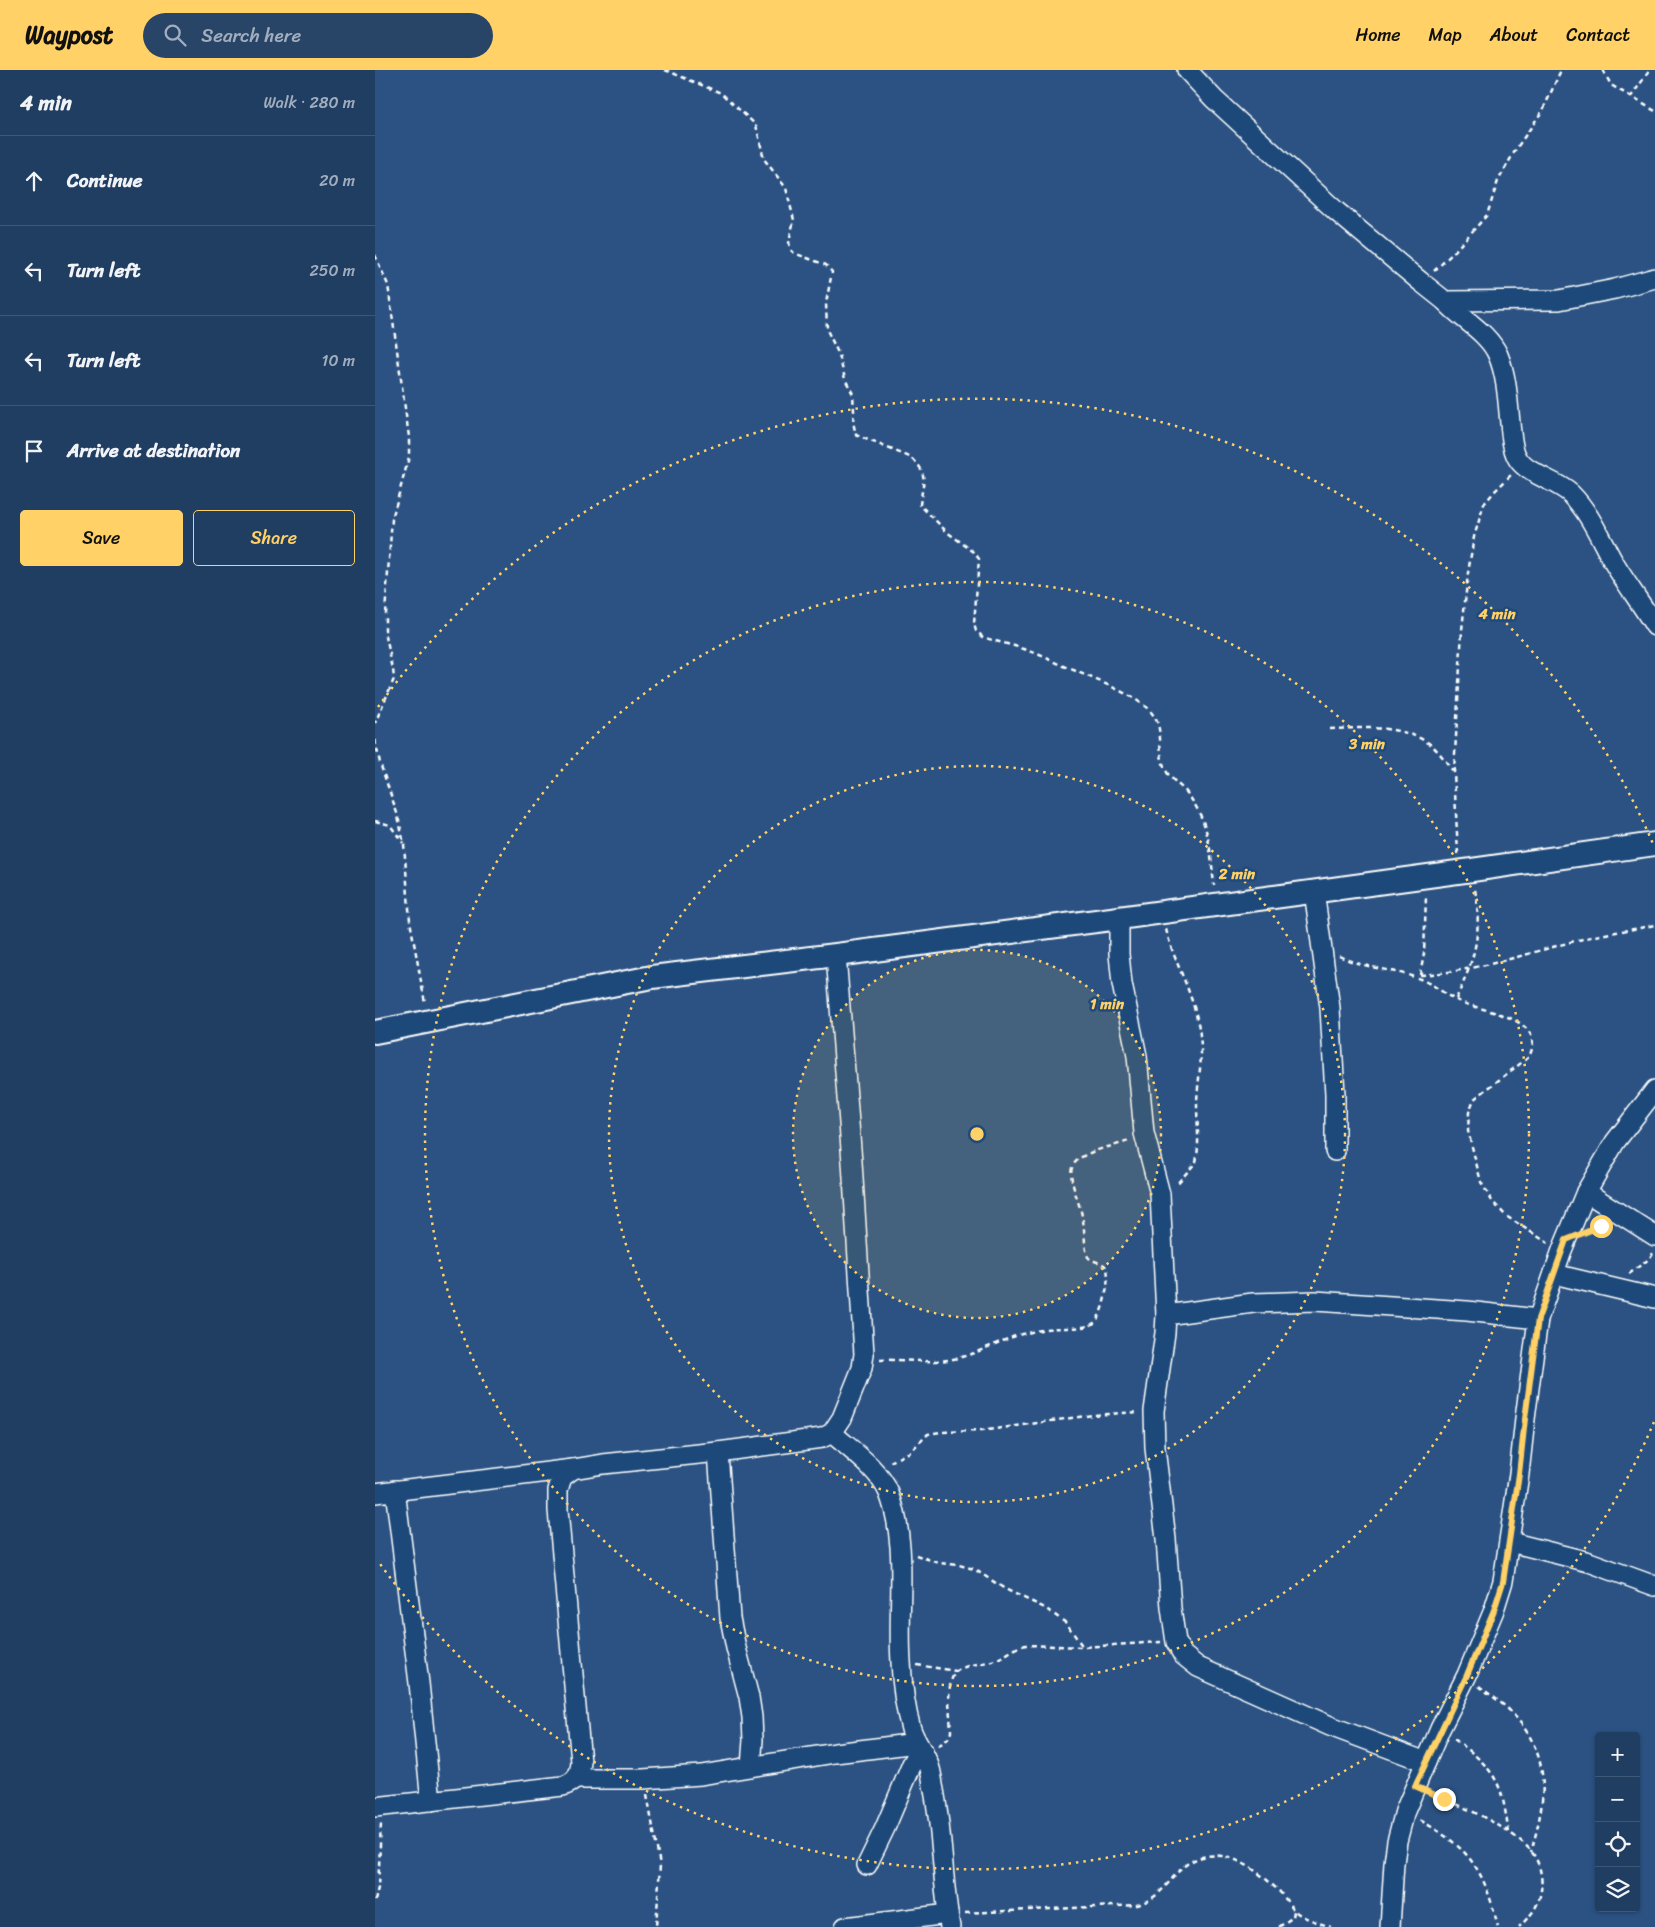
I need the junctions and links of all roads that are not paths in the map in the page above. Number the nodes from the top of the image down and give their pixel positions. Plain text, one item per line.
1 (1187, 70) edge
2 (1655, 278) edge
3 (1445, 300) junction
4 (1655, 626) edge
5 (1655, 844) edge
6 (1313, 891) junction
7 (1119, 918) junction
8 (835, 955) junction
9 (375, 1032) edge
10 (1655, 1090) edge
11 (1335, 1151) dead end
12 (1586, 1192) junction
13 (1655, 1236) edge
14 (1554, 1274) junction
15 (1655, 1298) edge
16 (1166, 1316) junction
17 (1538, 1319) junction
18 (832, 1433) junction
19 (718, 1452) junction
20 (573, 1470) junction
21 (395, 1490) junction
22 (375, 1493) edge
23 (1510, 1542) junction
24 (1655, 1586) edge
25 (920, 1748) junction
26 (1426, 1762) junction
27 (751, 1766) junction
28 (577, 1779) junction
29 (431, 1801) junction
30 (378, 1807) edge
31 (867, 1865) dead end
32 (949, 1921) edge
33 (845, 1927) edge
34 (1390, 1927) edge

1 - 3 street
2 - 3 street
3 - 4 street
5 - 6 street
6 - 7 street
6 - 11 street
7 - 8 street
7 - 16 street
8 - 9 street
8 - 18 street
10 - 12 street
12 - 13 street
12 - 14 street
14 - 15 street
14 - 17 street
16 - 17 street
16 - 26 street
17 - 23 street
18 - 19 street
18 - 25 street
19 - 20 street
19 - 27 street
20 - 21 street
20 - 28 street
21 - 22 street
21 - 29 street
23 - 24 street
23 - 26 street
25 - 27 street
25 - 31 street
25 - 32 street
26 - 34 street
27 - 28 street
28 - 29 street
29 - 30 street
32 - 33 street

